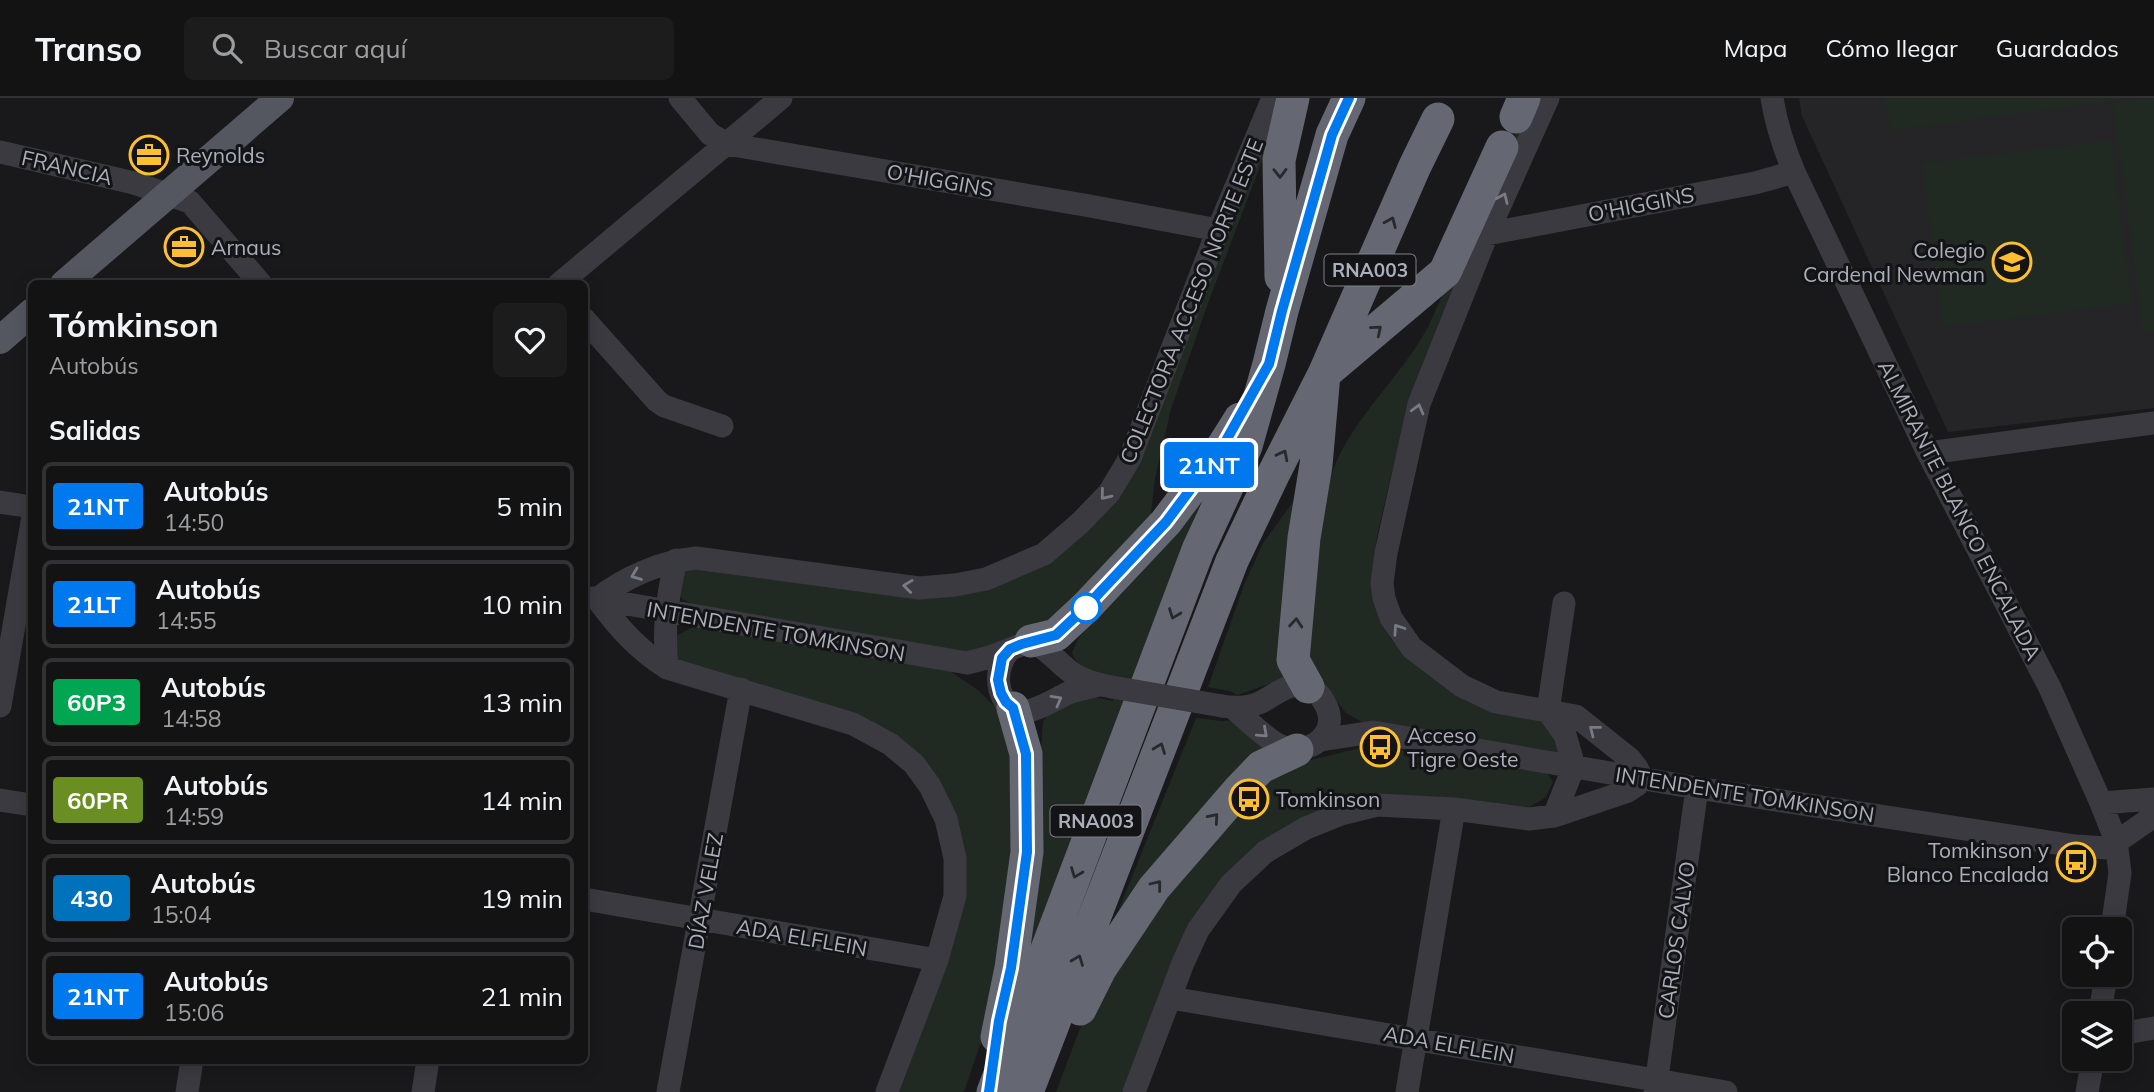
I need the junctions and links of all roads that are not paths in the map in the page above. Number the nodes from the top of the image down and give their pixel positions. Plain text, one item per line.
1 (280, 98) edge
2 (680, 98) edge
3 (781, 98) edge
4 (1273, 98) edge
5 (1293, 98) edge
6 (1349, 98) edge
7 (1548, 98) edge
8 (1772, 98) edge
9 (1438, 119) dead end
10 (727, 144) junction
11 (1502, 147) dead end
12 (0, 152) edge
13 (1794, 172) junction
14 (170, 193) junction
15 (1218, 230) junction
16 (1487, 234) junction
17 (78, 279) edge
18 (258, 280) edge
19 (564, 280) edge
20 (1282, 311) junction
21 (28, 316) edge
22 (588, 323) edge
23 (0, 340) edge
24 (1269, 364) junction
25 (1324, 374) junction
26 (2154, 423) edge
27 (722, 426) dead end
28 (1928, 453) junction
29 (0, 502) edge
30 (28, 506) edge
31 (28, 545) edge
32 (676, 560) junction
33 (591, 598) edge
34 (1564, 603) dead end
35 (666, 612) junction
36 (1020, 645) junction
37 (967, 663) junction
38 (667, 668) junction
39 (1106, 686) junction
40 (741, 689) junction
41 (1318, 698) junction
42 (1007, 700) junction
43 (0, 706) edge
44 (1227, 707) junction
45 (1548, 711) junction
46 (1373, 732) junction
47 (1309, 745) junction
48 (1574, 766) junction
49 (1641, 777) junction
50 (1697, 788) junction
51 (2154, 799) edge
52 (0, 800) edge
53 (2101, 803) junction
54 (28, 804) edge
55 (1454, 809) junction
56 (1554, 816) junction
57 (2154, 816) edge
58 (2116, 841) junction
59 (588, 901) edge
60 (2114, 917) edge
61 (700, 919) junction
62 (937, 960) junction
63 (1171, 998) junction
64 (2154, 1028) edge
65 (2132, 1032) edge
66 (1416, 1038) junction
67 (191, 1064) edge
68 (427, 1064) edge
69 (2091, 1071) edge
70 (1656, 1086) edge
71 (187, 1092) edge
72 (423, 1092) edge
73 (668, 1092) edge
74 (887, 1092) edge
75 (991, 1092) edge
76 (1027, 1092) edge
77 (1037, 1092) edge
78 (1134, 1092) edge
79 (1407, 1092) edge
80 (1726, 1092) edge
81 (2087, 1092) edge

1 - 14 main road
2 - 10 street, O'HIGGINS
3 - 10 street
4 - 15 street, COLECTORA ACCESO NORTE ESTE
5 -> 20 highway
6 - 20 highway, RNA003
16 -> 7 street
8 - 13 street, ALMIRANTE BLANCO ENCALADA
25 -> 9 highway, RNA003
10 - 15 street, O'HIGGINS
10 - 19 street
25 -> 11 highway
12 - 14 street, FRANCIA
13 - 16 street, O'HIGGINS
13 - 28 street, ALMIRANTE BLANCO ENCALADA
14 - 17 main road
14 - 18 street, FRANCIA
15 -> 32 street, COLECTORA ACCESO NORTE ESTE
45 -> 16 street
20 - 24 highway, RNA003
21 - 23 main road
22 - 27 street
24 - 36 highway
24 -> 75 highway, RNA003
41 -> 25 highway
76 -> 25 highway, RNA003
26 - 28 street
28 - 53 street, ALMIRANTE BLANCO ENCALADA
29 - 30 street
31 - 43 street
32 -> 33 street, COLECTORA ACCESO NORTE ESTE
32 - 35 street
33 - 35 street, INTENDENTE TOMKINSON
33 - 38 street
34 - 45 street
35 - 37 street, INTENDENTE TOMKINSON
35 - 38 street
36 - 37 street, INTENDENTE TOMKINSON
36 - 39 street
36 - 42 street
37 - 42 street
38 - 40 street
42 -> 39 street
39 - 44 street, bridge
40 - 61 street, DÍAZ VELEZ
40 - 62 street
41 - 44 street
41 - 46 street, INTENDENTE TOMKINSON
41 - 47 street
42 - 75 highway
44 -> 47 street
45 - 48 street
49 -> 45 street
46 - 47 street, INTENDENTE TOMKINSON
46 - 48 street, INTENDENTE TOMKINSON
77 -> 47 highway
48 - 49 street, INTENDENTE TOMKINSON
48 - 56 street
49 - 50 street, INTENDENTE TOMKINSON
49 - 56 street
50 - 58 street, INTENDENTE TOMKINSON
50 - 70 street, CARLOS CALVO
51 - 53 street
52 - 54 street
53 - 58 street, ALMIRANTE BLANCO ENCALADA
55 - 56 street
55 - 63 street
55 - 66 street
57 - 58 street
58 - 60 street, ALMIRANTE BLANCO ENCALADA
59 - 61 street, ADA ELFLEIN
61 - 62 street, ADA ELFLEIN
61 - 73 street, DÍAZ VELEZ
62 - 74 street
63 - 66 street, ADA ELFLEIN
63 - 78 street
64 - 65 street
66 - 70 street, ADA ELFLEIN
66 - 79 street
67 - 71 street
68 - 72 street
69 - 81 street
70 - 80 street, ADA ELFLEIN

